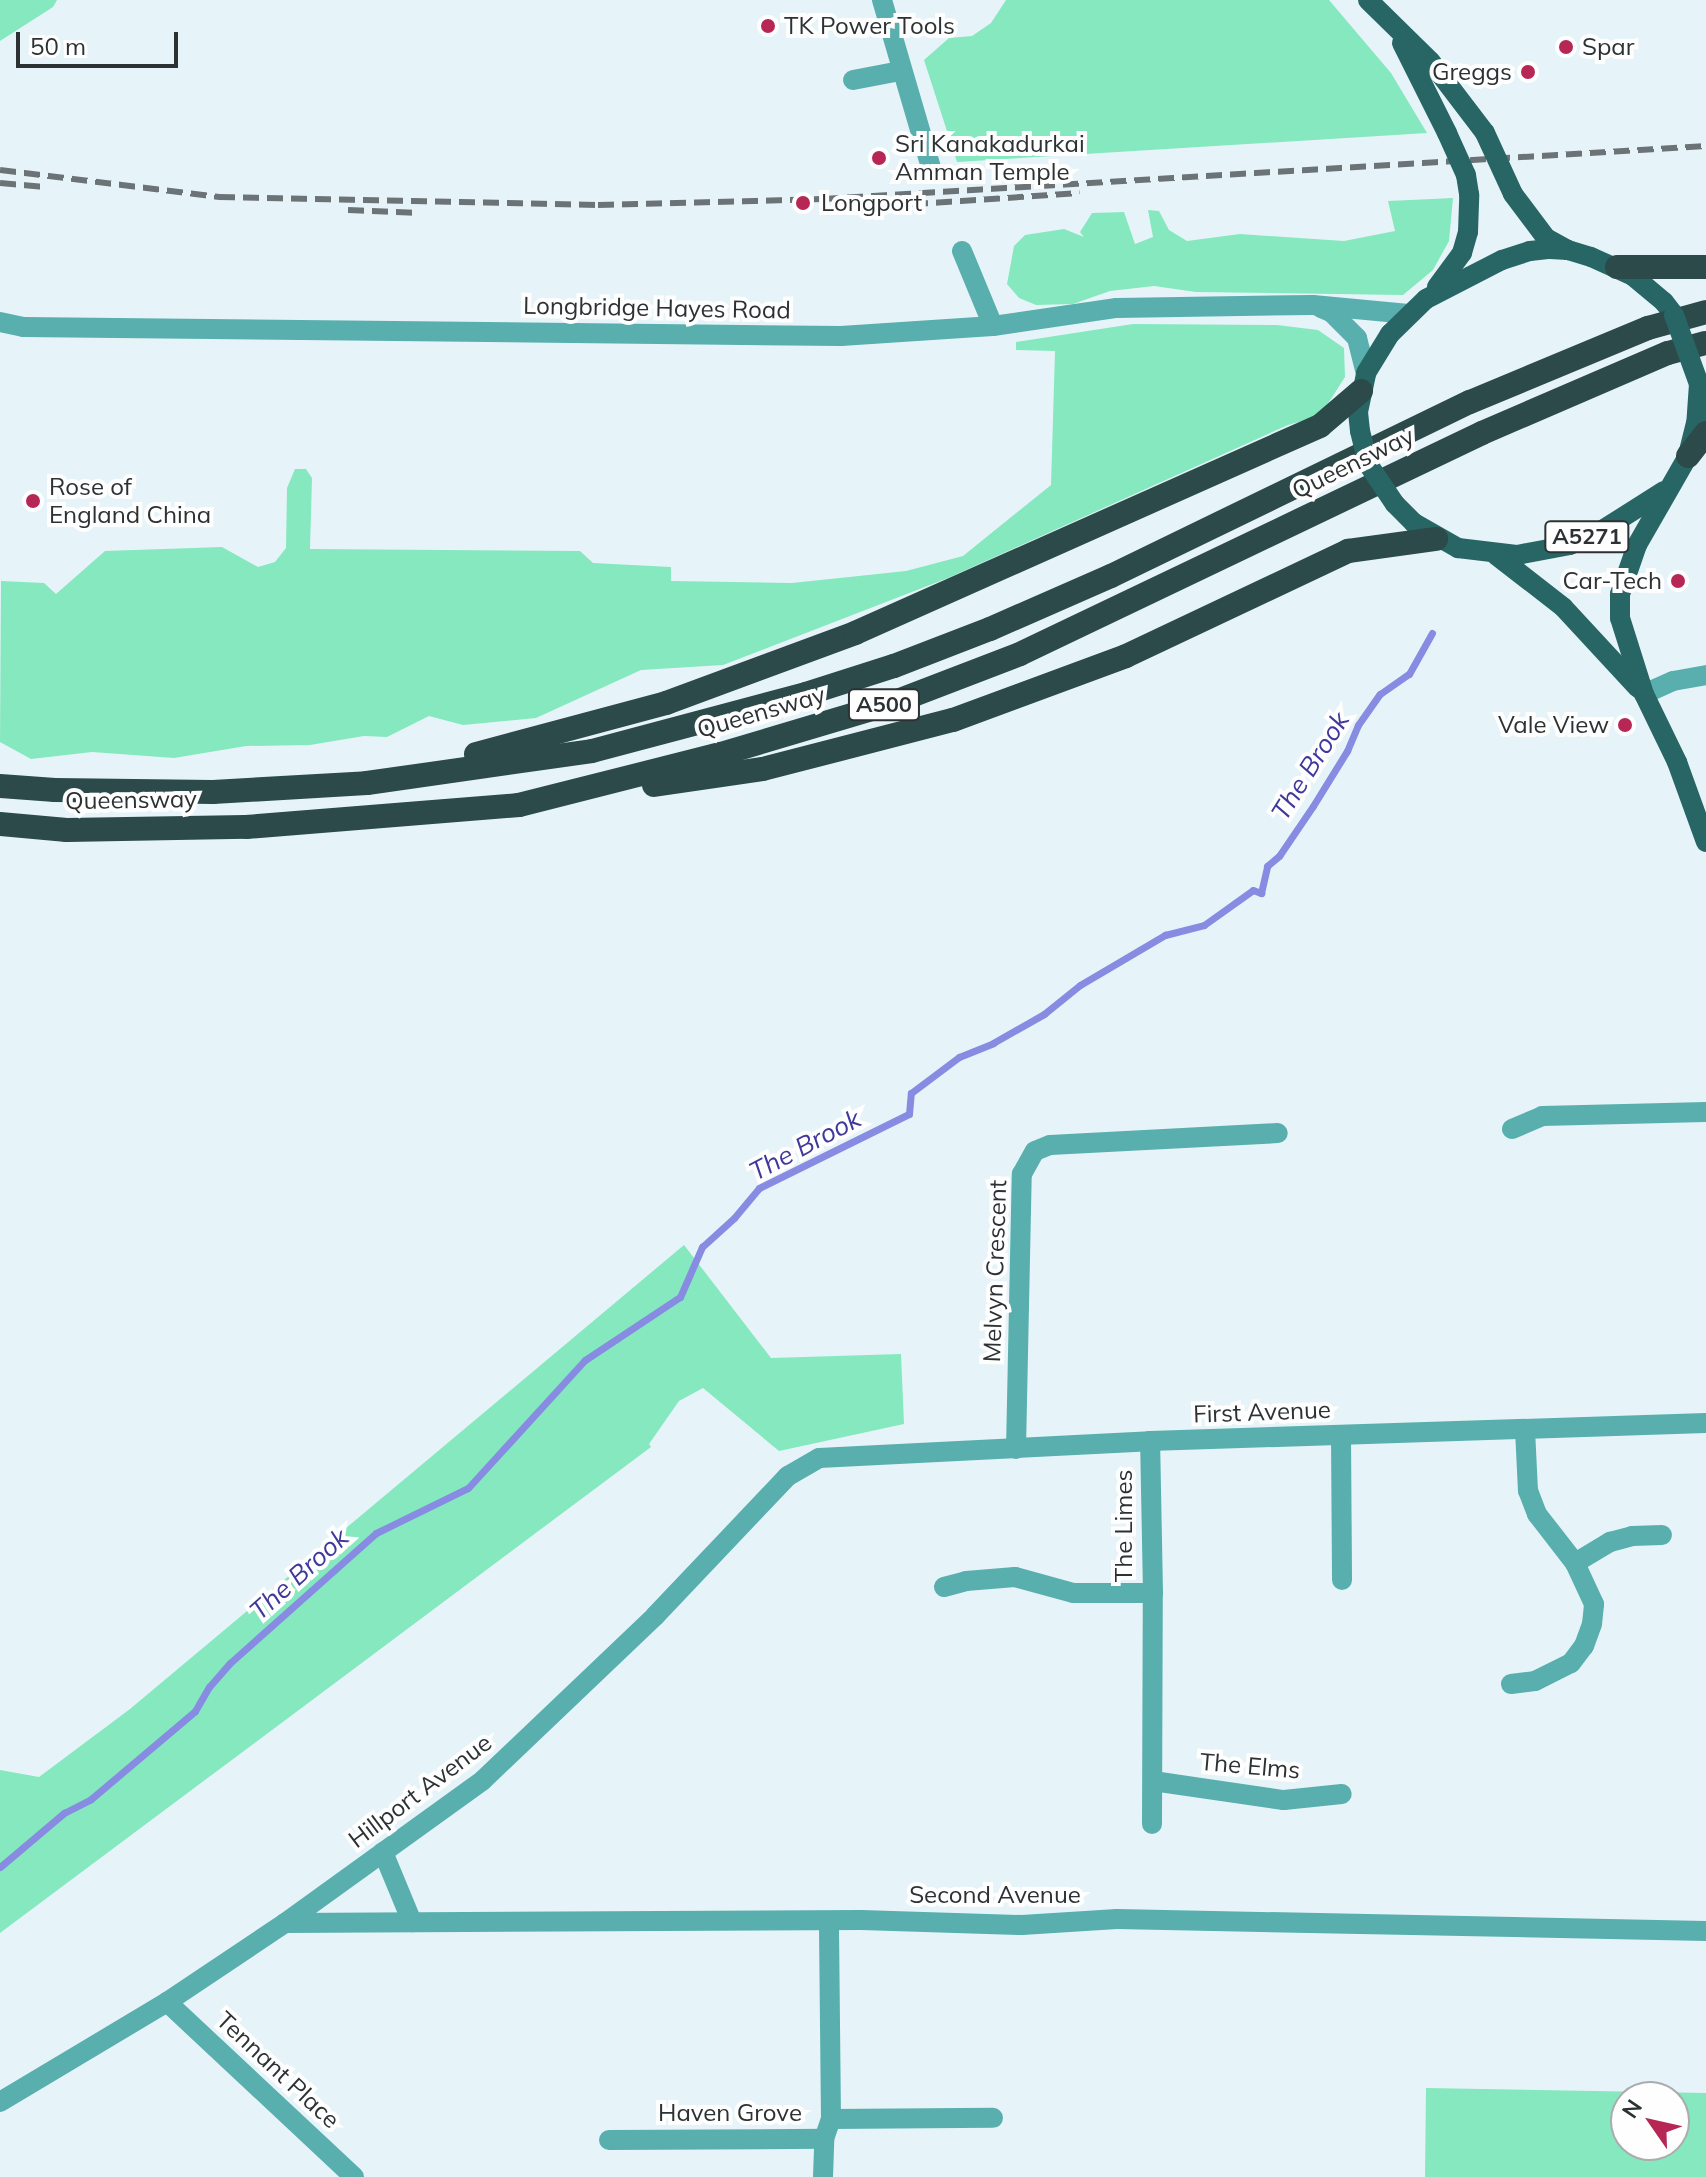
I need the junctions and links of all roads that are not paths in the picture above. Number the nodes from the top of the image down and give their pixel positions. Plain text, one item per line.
1 (882, 0) edge
2 (1368, 0) edge
3 (1394, 27) junction
4 (900, 71) junction
5 (853, 80) dead end
6 (931, 168) dead end
7 (1568, 250) junction
8 (962, 251) dead end
9 (1617, 267) junction
10 (1706, 267) edge
11 (1426, 299) junction
12 (1313, 305) junction
13 (1706, 312) edge
14 (1409, 314) junction
15 (0, 322) edge
16 (993, 326) junction
17 (1706, 343) edge
18 (1364, 382) junction
19 (1706, 433) edge
20 (1688, 456) junction
21 (1668, 489) junction
22 (1436, 539) junction
23 (1494, 554) junction
24 (1706, 675) edge
25 (1644, 694) junction
26 (367, 783) junction
27 (0, 786) edge
28 (519, 805) junction
29 (0, 824) edge
30 (1706, 842) edge
31 (1706, 1112) edge
32 (1512, 1129) dead end
33 (1278, 1133) dead end
34 (1706, 1423) edge
35 (1525, 1430) junction
36 (1341, 1435) junction
37 (1150, 1441) junction
38 (1016, 1449) junction
39 (819, 1458) joint
40 (1662, 1535) dead end
41 (1575, 1563) junction
42 (1342, 1580) dead end
43 (944, 1587) dead end
44 (1153, 1593) junction
45 (1511, 1684) dead end
46 (1153, 1781) junction
47 (1342, 1794) dead end
48 (1152, 1824) dead end
49 (383, 1852) junction
50 (829, 1921) junction
51 (412, 1922) junction
52 (285, 1923) junction
53 (1706, 1931) edge
54 (167, 2002) junction
55 (0, 2102) edge
56 (993, 2118) dead end
57 (831, 2119) junction
58 (824, 2139) junction
59 (609, 2140) dead end
60 (354, 2177) edge
61 (823, 2177) edge

1 - 4 street
2 - 3 main road, A5271
3 - 7 main road, A5271, bridge
3 - 11 main road, A5271, bridge
4 - 5 street
4 - 6 street
7 - 9 main road, A5271
7 - 11 main road, A5271
8 - 16 street
9 - 10 highway
9 - 20 main road, A5271, bridge
11 - 14 main road, A5271
12 - 14 street, Longbridge Hayes Road
12 - 16 street, Longbridge Hayes Road
12 - 18 street
13 - 26 highway, Queensway / A500
14 - 18 main road, A5271
15 - 16 street, Longbridge Hayes Road
17 - 28 highway, Queensway / A500
18 - 22 main road, A5271, bridge
18 - 26 highway
19 - 20 highway
20 - 21 main road, A5271
21 - 23 main road, A5271
21 - 25 main road
22 - 23 main road, A5271
22 - 28 highway
23 - 25 main road
24 - 25 street
25 - 30 main road
26 - 27 highway, Queensway / A500
28 - 29 highway, Queensway / A500
31 - 32 street
33 - 38 street, Melvyn Crescent
34 - 35 street, First Avenue
35 - 36 street, First Avenue
35 - 41 street
36 - 37 street, First Avenue
36 - 42 street
37 - 38 street, First Avenue
37 - 44 street, The Limes
38 - 39 street, First Avenue
39 - 49 street, Hillport Avenue
40 - 41 street
41 - 45 street
43 - 44 street, The Limes
44 - 46 street
46 - 47 street, The Elms
46 - 48 street
49 - 51 street
49 - 52 street, Hillport Avenue
50 - 51 street, Second Avenue
50 - 53 street, Second Avenue
50 - 57 street, Haven Grove
51 - 52 street, Second Avenue
52 - 54 street, Hillport Avenue
54 - 55 street, Hillport Avenue
54 - 60 street, Tennant Place
56 - 57 street
57 - 58 street, Haven Grove
58 - 59 street, Haven Grove
58 - 61 street

